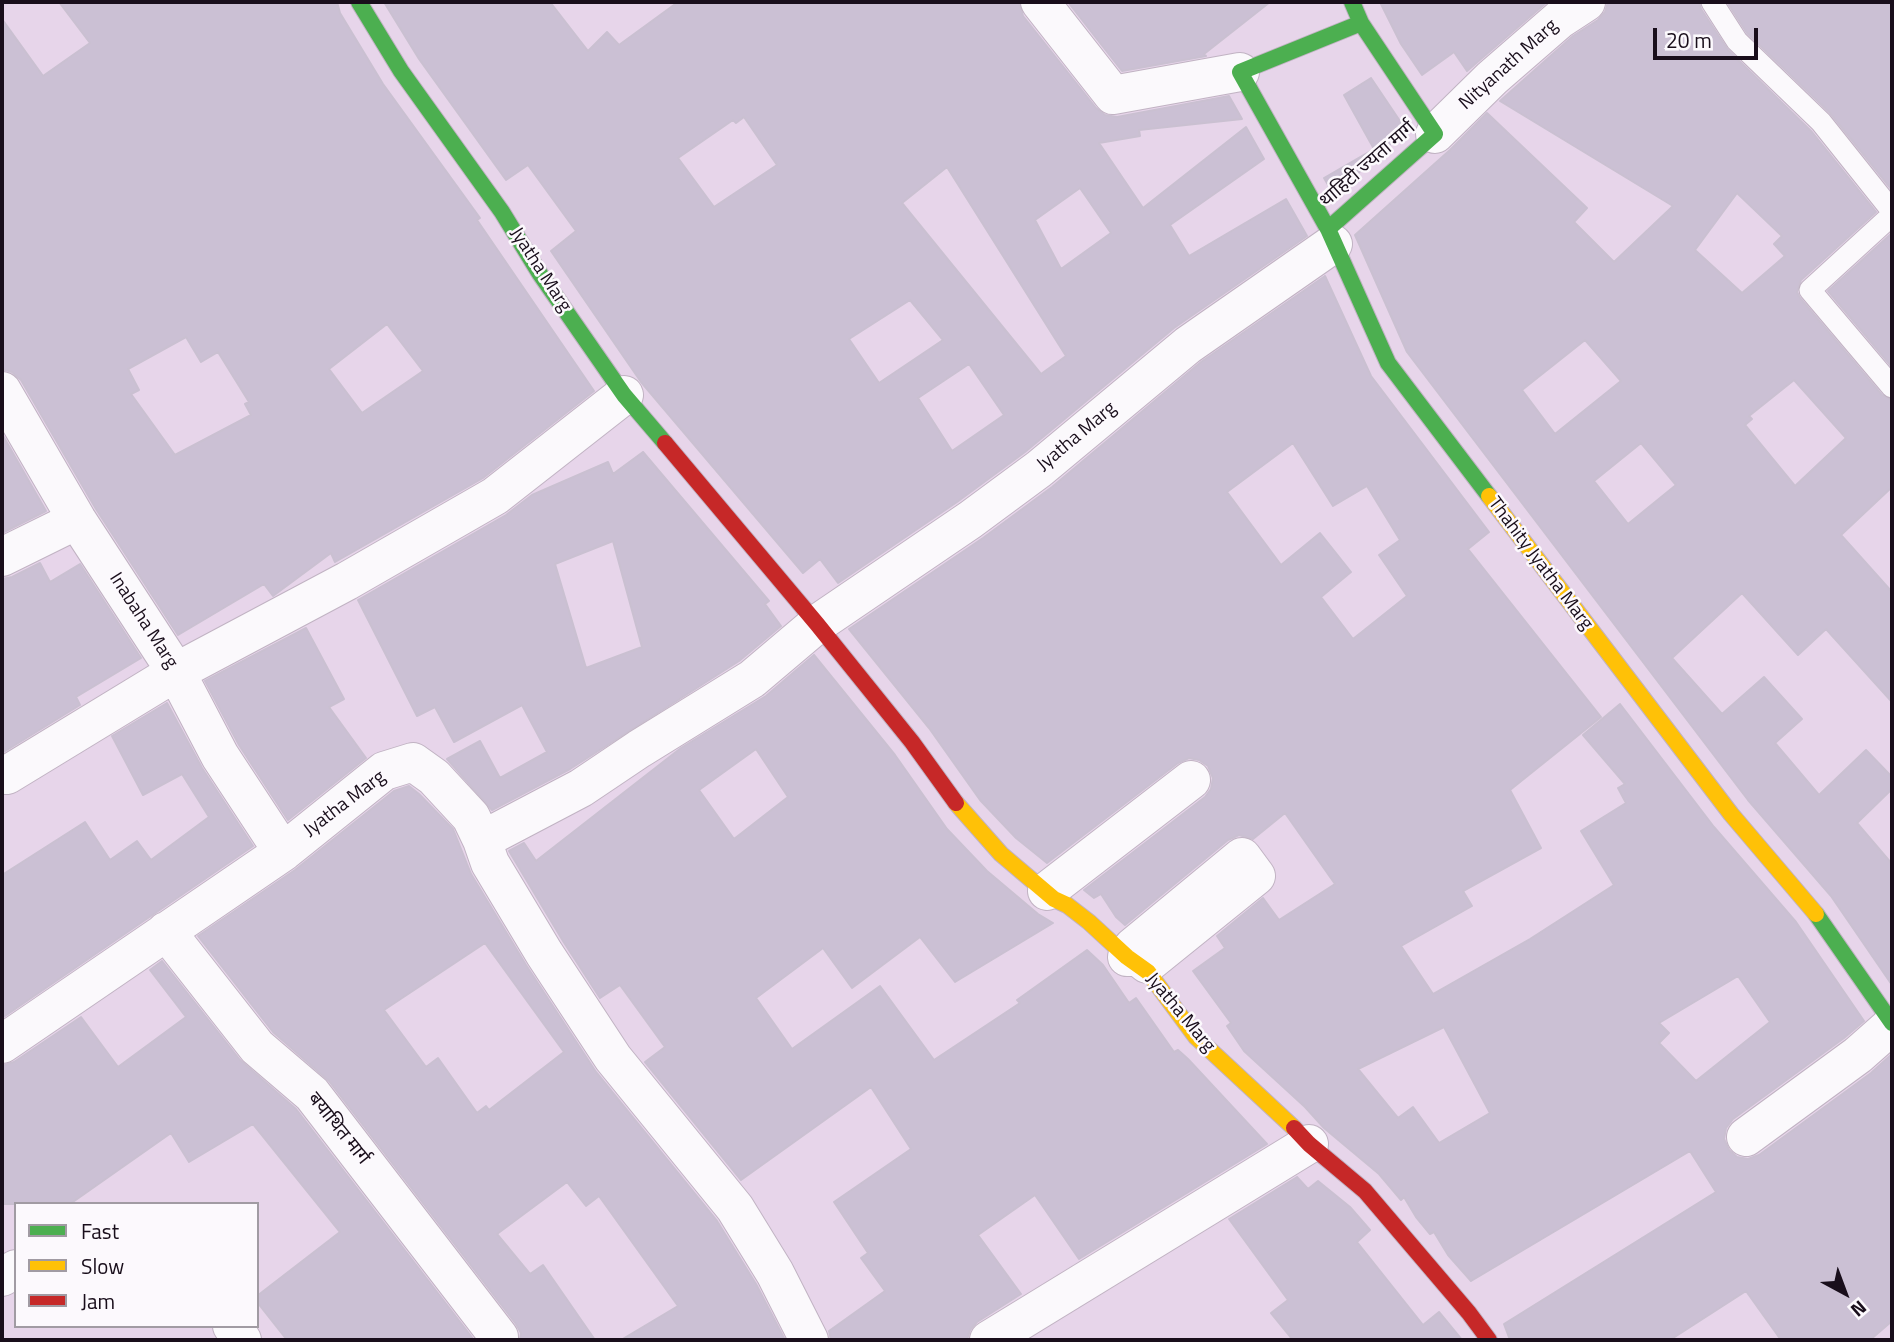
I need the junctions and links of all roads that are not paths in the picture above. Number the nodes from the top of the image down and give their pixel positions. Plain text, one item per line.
1 (359, 2) edge
2 (1040, 2) edge
3 (1352, 2) edge
4 (1586, 2) edge
5 (1712, 2) edge
6 (1361, 23) junction
7 (1240, 72) junction
8 (1435, 134) junction
9 (1892, 213) edge
10 (1330, 236) junction
11 (1892, 387) edge
12 (2, 391) edge
13 (624, 395) junction
14 (77, 520) junction
15 (2, 557) edge
16 (817, 624) junction
17 (176, 672) junction
18 (7, 775) dead end
19 (1191, 780) dead end
20 (482, 840) junction
21 (283, 852) junction
22 (1047, 891) junction
23 (166, 931) junction
24 (1892, 1024) edge
25 (2, 1044) edge
26 (1299, 1134) junction
27 (1746, 1137) dead end
28 (1255, 1158) dead end
29 (802, 1326) edge
30 (499, 1337) dead end
31 (989, 1340) edge
32 (1489, 1340) edge

1 - 13 street, Jyatha Marg
2 - 7 street
3 - 6 street
4 - 8 street, Nityanath Marg
5 - 9 lane
6 - 7 street
6 - 8 street
7 - 10 street, Thahity Jyatha Marg
8 - 10 street, थाहिटी ज्यता मार्ग
9 - 11 lane
10 - 16 street, Jyatha Marg
10 - 24 street, Thahity Jyatha Marg
12 - 14 street, Inabaha Marg
13 - 16 street, Jyatha Marg
13 - 17 street
14 - 15 street
14 - 17 street, Inabaha Marg
16 - 20 street, Jyatha Marg
16 - 22 street, Jyatha Marg
17 - 18 street
17 - 21 street, Inabaha Marg
19 - 22 street
20 - 21 street, Jyatha Marg
20 - 29 street
21 - 23 street, Jyatha Marg
22 - 26 street, Jyatha Marg
23 - 25 street, Jyatha Marg
23 - 30 street, बयाथित मार्ग
24 - 27 street
26 - 28 street
26 - 31 street
26 - 32 street, Jyatha Marg

